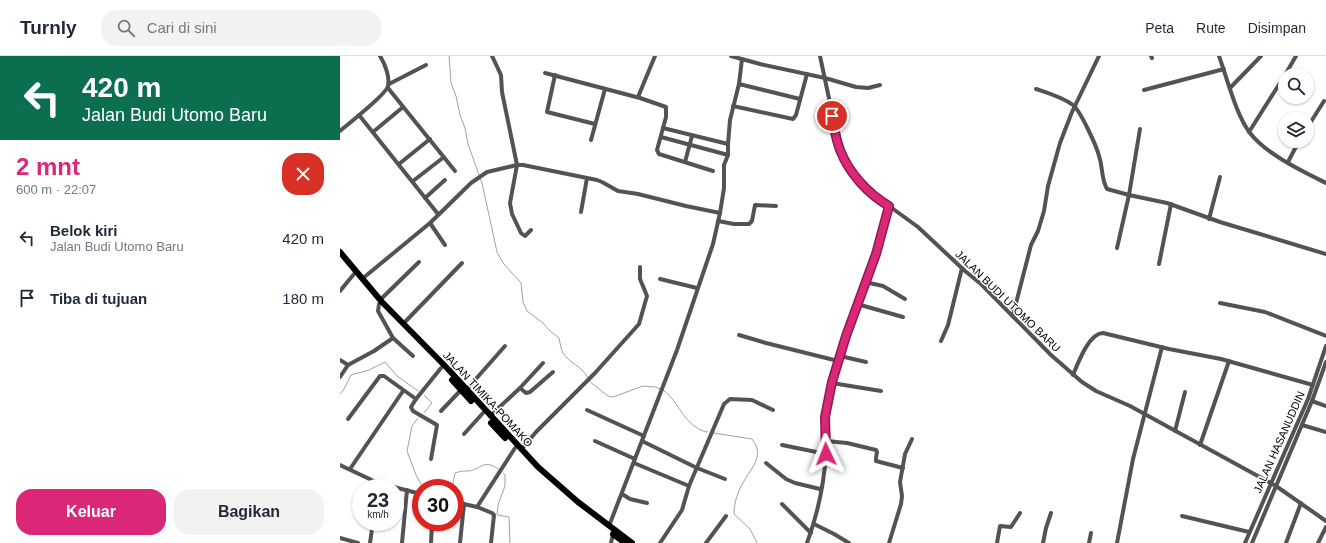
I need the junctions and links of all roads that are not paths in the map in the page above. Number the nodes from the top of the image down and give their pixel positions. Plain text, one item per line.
1 (380, 56) edge
2 (492, 56) edge
3 (655, 56) edge
4 (731, 56) edge
5 (820, 56) edge
6 (1098, 56) edge
7 (1219, 56) edge
8 (1261, 56) edge
9 (1296, 56) edge
10 (742, 59) junction
11 (426, 65) dead end
12 (1289, 68) edge
13 (1224, 69) junction
14 (545, 73) dead end
15 (807, 74) junction
16 (554, 75) junction
17 (825, 78) junction
18 (739, 84) junction
19 (880, 85) dead end
20 (388, 86) junction
21 (1278, 86) edge
22 (1230, 88) junction
23 (605, 89) junction
24 (1036, 89) dead end
25 (1144, 90) dead end
26 (638, 97) junction
27 (800, 99) junction
28 (1324, 100) dead end
29 (733, 106) junction
30 (1075, 106) junction
31 (403, 107) junction
32 (359, 115) junction
33 (1314, 116) edge
34 (595, 124) junction
35 (663, 128) junction
36 (1140, 129) dead end
37 (340, 131) edge
38 (373, 132) junction
39 (1249, 132) junction
40 (692, 136) junction
41 (661, 137) junction
42 (430, 139) junction
43 (591, 140) dead end
44 (728, 144) junction
45 (690, 145) junction
46 (1296, 148) edge
47 (728, 155) junction
48 (444, 157) junction
49 (685, 162) junction
50 (1288, 162) junction
51 (399, 164) junction
52 (517, 165) junction
53 (454, 171) dead end
54 (713, 171) dead end
55 (1220, 177) dead end
56 (587, 178) junction
57 (445, 180) dead end
58 (413, 181) junction
59 (1326, 183) edge
60 (1129, 195) junction
61 (425, 198) junction
62 (1171, 204) junction
63 (776, 206) dead end
64 (889, 206) junction
65 (581, 212) dead end
66 (720, 213) junction
67 (438, 214) junction
68 (1209, 219) junction
69 (718, 221) junction
70 (430, 223) junction
71 (531, 230) dead end
72 (445, 245) dead end
73 (1117, 248) dead end
74 (341, 254) edge
75 (1326, 254) edge
76 (419, 262) dead end
77 (462, 263) dead end
78 (1159, 264) dead end
79 (640, 267) dead end
80 (962, 268) junction
81 (354, 274) junction
82 (362, 279) junction
83 (660, 279) dead end
84 (866, 282) junction
85 (697, 288) junction
86 (340, 291) edge
87 (905, 299) dead end
88 (380, 302) junction
89 (1220, 303) dead end
90 (857, 304) junction
91 (1012, 315) junction
92 (903, 317) dead end
93 (403, 324) junction
94 (739, 335) dead end
95 (1326, 336) edge
96 (393, 338) junction
97 (941, 341) dead end
98 (505, 346) dead end
99 (1326, 346) edge
100 (1162, 347) junction
101 (413, 356) dead end
102 (840, 356) junction
103 (340, 360) edge
104 (838, 361) junction
105 (1229, 361) junction
106 (866, 362) dead end
107 (1326, 362) edge
108 (543, 363) dead end
109 (348, 365) junction
110 (441, 368) junction
111 (554, 372) dead end
112 (1324, 373) edge
113 (1073, 375) junction
114 (340, 376) edge
115 (832, 382) junction
116 (1313, 386) junction
117 (520, 388) junction
118 (464, 390) junction
119 (881, 390) dead end
120 (403, 391) junction
121 (1185, 392) dead end
122 (416, 399) junction
123 (1312, 401) junction
124 (1326, 406) edge
125 (1306, 409) junction
126 (587, 410) dead end
127 (773, 410) dead end
128 (441, 411) dead end
129 (483, 414) junction
130 (1144, 414) junction
131 (490, 416) junction
132 (348, 419) dead end
133 (1302, 425) junction
134 (1175, 431) junction
135 (1326, 432) edge
136 (464, 434) dead end
137 (644, 436) junction
138 (912, 439) dead end
139 (595, 440) dead end
140 (642, 441) junction
141 (826, 441) junction
142 (782, 445) dead end
143 (1200, 445) junction
144 (518, 449) junction
145 (826, 454) junction
146 (431, 459) dead end
147 (634, 461) junction
148 (766, 463) dead end
149 (340, 465) edge
150 (697, 468) junction
151 (903, 468) junction
152 (350, 469) junction
153 (370, 479) edge
154 (725, 479) dead end
155 (1270, 483) junction
156 (689, 486) junction
157 (1276, 486) junction
158 (820, 489) junction
159 (406, 490) joint
160 (412, 492) edge
161 (622, 494) junction
162 (647, 503) dead end
163 (1301, 503) junction
164 (464, 504) edge
165 (782, 504) dead end
166 (477, 507) junction
167 (1020, 513) dead end
168 (1051, 513) dead end
169 (726, 516) dead end
170 (1182, 516) dead end
171 (1326, 521) edge
172 (814, 524) junction
173 (609, 526) junction
174 (1326, 527) edge
175 (372, 531) edge
176 (432, 531) edge
177 (461, 531) edge
178 (1249, 532) junction
179 (811, 533) junction
180 (1091, 533) dead end
181 (613, 534) junction
182 (340, 538) edge
183 (358, 543) edge
184 (370, 543) edge
185 (402, 543) edge
186 (431, 543) edge
187 (460, 543) edge
188 (491, 543) edge
189 (611, 543) edge
190 (625, 543) edge
191 (632, 543) edge
192 (660, 543) edge
193 (706, 543) edge
194 (807, 543) edge
195 (848, 543) edge
196 (889, 543) edge
197 (997, 543) edge
198 (1043, 543) edge
199 (1089, 543) edge
200 (1117, 543) edge
201 (1245, 543) edge
202 (1252, 543) edge
203 (1286, 543) edge
204 (1318, 543) edge

1 - 20 street
2 - 52 street
3 - 26 street
4 - 10 street
5 - 17 street, JALAN BUDI UTOMO BARU
6 - 30 street
7 - 13 street
8 - 22 street
9 - 12 street
10 - 15 street
10 - 18 street
11 - 20 street
13 - 22 street
13 - 25 street
14 - 16 street
15 - 17 street
15 - 27 street
16 - 23 street
16 - 34 street
17 - 19 street
17 - 64 street, JALAN BUDI UTOMO BARU
18 - 27 street
18 - 29 street
20 - 31 street
20 - 32 street
21 - 39 street
22 - 39 street
23 - 26 street
23 - 34 street
24 - 30 street
26 - 35 street
27 - 29 street
28 - 33 street
29 - 44 street
30 - 60 street
30 - 91 street
31 - 38 street
31 - 42 street
32 - 37 street
32 - 38 street
34 - 43 street
35 - 40 street
35 - 41 street
36 - 60 street
38 - 51 street
39 - 50 street
40 - 44 street
40 - 45 street
41 - 45 street
41 - 49 street
42 - 48 street
42 - 51 street
44 - 47 street
45 - 47 street
45 - 49 street
46 - 50 street
47 - 66 street
48 - 53 street
48 - 58 street
49 - 54 street
50 - 59 street
51 - 58 street
52 - 56 street
52 - 67 street
52 - 71 street
55 - 68 street
56 - 65 street
56 - 66 street
57 - 61 street
58 - 61 street
60 - 62 street
60 - 73 street
61 - 67 street
62 - 68 street
62 - 78 street
63 - 69 street
64 - 80 street, JALAN BUDI UTOMO BARU
64 - 84 street
66 - 69 street
67 - 70 street
68 - 75 street
69 - 85 street
70 - 72 street
70 - 82 street
74 - 81 highway, JALAN TIMIKA-POMAKO
74 - 82 highway, JALAN TIMIKA-POMAKO
76 - 88 street
77 - 93 street
79 - 144 street
80 - 91 street, JALAN BUDI UTOMO BARU
80 - 97 street
81 - 86 street
81 - 88 highway, JALAN TIMIKA-POMAKO
82 - 88 highway, JALAN TIMIKA-POMAKO
83 - 85 street
84 - 87 street
84 - 90 street
85 - 137 street
88 - 93 highway, JALAN TIMIKA-POMAKO
88 - 96 street
88 - 110 highway, JALAN TIMIKA-POMAKO
89 - 95 street
90 - 92 street
90 - 102 street
91 - 113 street, JALAN BUDI UTOMO BARU
93 - 118 highway, JALAN TIMIKA-POMAKO
94 - 104 street
96 - 101 street
96 - 109 street
98 - 118 street
99 - 116 street, JALAN HASANUDDIN
100 - 105 street
100 - 113 street
100 - 130 street
102 - 104 street
102 - 106 street
103 - 109 street
104 - 115 street
105 - 116 street
105 - 143 street
107 - 112 street, JALAN HASANUDDIN
108 - 117 street
109 - 114 street
110 - 118 highway, JALAN TIMIKA-POMAKO
110 - 122 street
111 - 117 street
112 - 123 street, JALAN HASANUDDIN
113 - 130 street, JALAN BUDI UTOMO BARU
115 - 119 street
115 - 141 street
116 - 125 street, JALAN HASANUDDIN
117 - 131 street
118 - 128 street
118 - 129 highway, JALAN TIMIKA-POMAKO
118 - 131 highway, JALAN TIMIKA-POMAKO
120 - 122 street
120 - 132 street
120 - 152 street
121 - 134 street
122 - 146 street
123 - 124 street
123 - 125 street, JALAN HASANUDDIN
125 - 133 street, JALAN HASANUDDIN
125 - 155 street, JALAN HASANUDDIN
126 - 137 street
127 - 150 street
129 - 136 street
129 - 144 highway, JALAN TIMIKA-POMAKO
130 - 134 street, JALAN BUDI UTOMO BARU
130 - 200 street
131 - 144 highway, JALAN TIMIKA-POMAKO
133 - 135 street
133 - 157 street, JALAN HASANUDDIN
134 - 143 street, JALAN BUDI UTOMO BARU
137 - 140 street
138 - 151 street
139 - 147 street
140 - 147 street
140 - 150 street
141 - 145 street
141 - 151 street
142 - 145 street
143 - 155 street, JALAN BUDI UTOMO BARU
144 - 166 street
144 - 173 highway, JALAN TIMIKA-POMAKO
144 - 181 highway, JALAN TIMIKA-POMAKO
145 - 158 street
147 - 156 street
147 - 161 street
148 - 158 street
149 - 152 street
150 - 154 street
150 - 156 street
151 - 196 street
152 - 153 street
155 - 157 street, JALAN BUDI UTOMO BARU
155 - 178 street, JALAN HASANUDDIN
156 - 192 street
157 - 163 street, JALAN BUDI UTOMO BARU
157 - 202 street, JALAN HASANUDDIN
158 - 172 street
159 - 160 street
159 - 185 street
161 - 162 street
161 - 173 street
163 - 171 street, JALAN BUDI UTOMO BARU
163 - 203 street
164 - 166 street
165 - 179 street
166 - 188 street
167 - 197 street
168 - 198 street
169 - 193 street
170 - 178 street
172 - 179 street
172 - 195 street
173 - 191 highway, JALAN TIMIKA-POMAKO
174 - 204 street
175 - 184 street
176 - 186 street
177 - 187 street
178 - 201 street, JALAN HASANUDDIN
179 - 194 street
180 - 199 street
181 - 189 street
181 - 190 highway, JALAN TIMIKA-POMAKO
182 - 183 street

